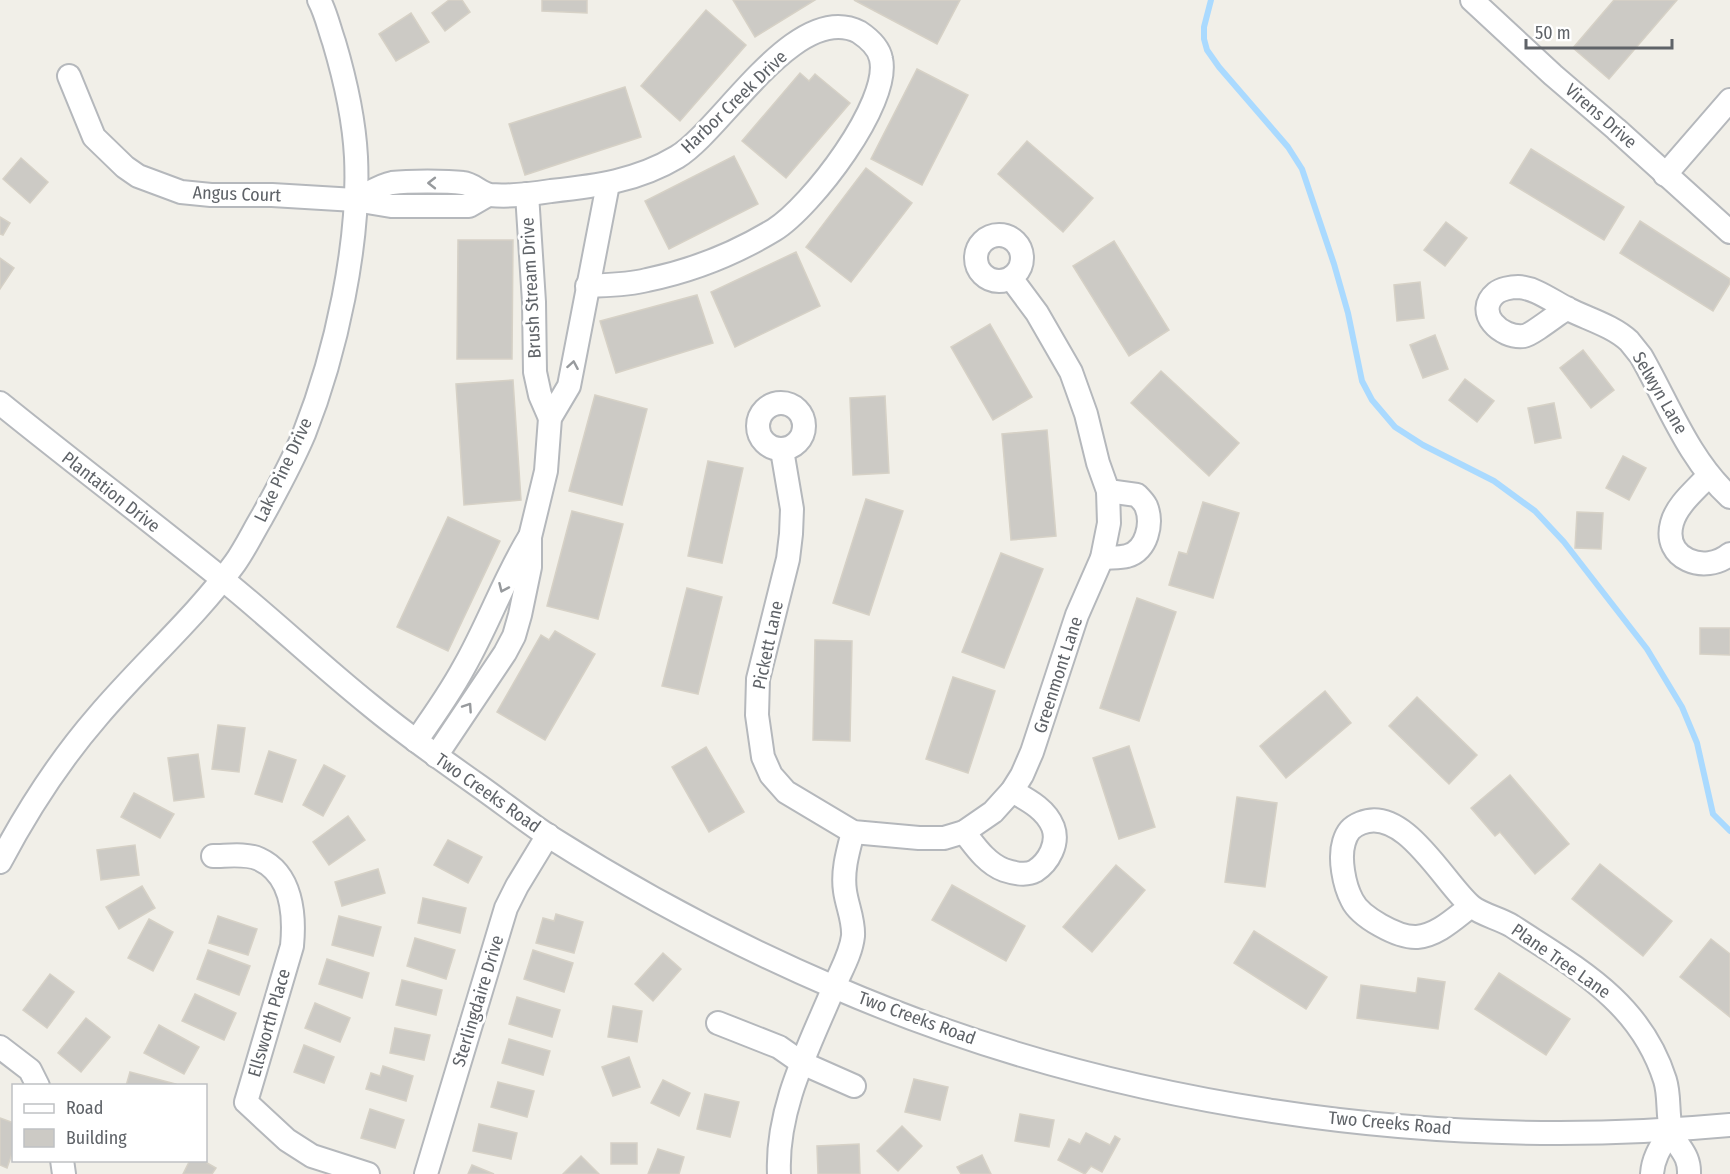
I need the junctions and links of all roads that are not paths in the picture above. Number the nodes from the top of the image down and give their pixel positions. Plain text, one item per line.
1 (1472, 0) edge
2 (324, 2) edge
3 (69, 76) dead end
4 (1730, 100) edge
5 (1665, 175) junction
6 (608, 184) junction
7 (527, 194) junction
8 (355, 200) junction
9 (1730, 232) edge
10 (1011, 278) dead end
11 (587, 286) junction
12 (1567, 308) dead end
13 (0, 403) edge
14 (550, 418) junction
15 (782, 450) dead end
16 (1709, 475) junction
17 (1108, 491) junction
18 (1730, 497) edge
19 (530, 537) junction
20 (1730, 554) edge
21 (1102, 558) junction
22 (223, 579) junction
23 (416, 741) junction
24 (436, 756) junction
25 (1012, 791) junction
26 (853, 832) junction
27 (964, 832) junction
28 (548, 835) junction
29 (213, 856) dead end
30 (0, 862) edge
31 (1472, 906) junction
32 (834, 987) junction
33 (718, 1023) dead end
34 (0, 1047) edge
35 (802, 1063) junction
36 (37, 1084) edge
37 (854, 1086) dead end
38 (1730, 1125) edge
39 (1671, 1130) junction
40 (368, 1174) edge
41 (426, 1174) edge
42 (780, 1174) edge
43 (1652, 1174) edge
44 (1689, 1174) edge

1 - 5 street, Virens Drive
2 - 8 street, Lake Pine Drive
3 - 8 street, Angus Court
4 - 5 street
5 - 9 street, Virens Drive
6 - 7 street, Harbor Creek Drive
6 - 11 street, Brush Stream Drive
6 - 11 street, Harbor Creek Drive
7 - 8 street, Brush Stream Drive
7 - 14 street, Brush Stream Drive
8 - 22 street, Lake Pine Drive
10 - 17 street, Greenmont Lane
14 -> 11 street, Brush Stream Drive
12 - 16 street, Selwyn Lane
13 - 22 street, Plantation Drive
14 - 19 street, Brush Stream Drive
15 - 26 street, Pickett Lane
16 - 18 street, Selwyn Lane
16 - 20 street
17 - 21 street, Greenmont Lane
17 - 21 street
19 -> 23 street, Brush Stream Drive
24 -> 19 street, Brush Stream Drive
21 - 25 street, Greenmont Lane
22 - 23 street, Two Creeks Road
22 - 30 street, Lake Pine Drive
23 - 24 street, Two Creeks Road
24 - 28 street, Two Creeks Road
25 - 27 street, Greenmont Lane
25 - 27 street
26 - 27 street, Greenmont Lane
26 - 32 street
28 - 32 street, Two Creeks Road
28 - 41 street, Sterlingdaire Drive
29 - 40 street, Ellsworth Place
31 - 31 street, Plane Tree Lane
31 - 39 street, Plane Tree Lane
32 - 35 street
32 - 39 street, Two Creeks Road
33 - 35 street
34 - 36 street
35 - 37 street
35 - 42 street
38 - 39 street, Two Creeks Road
39 - 43 street
39 - 44 street

